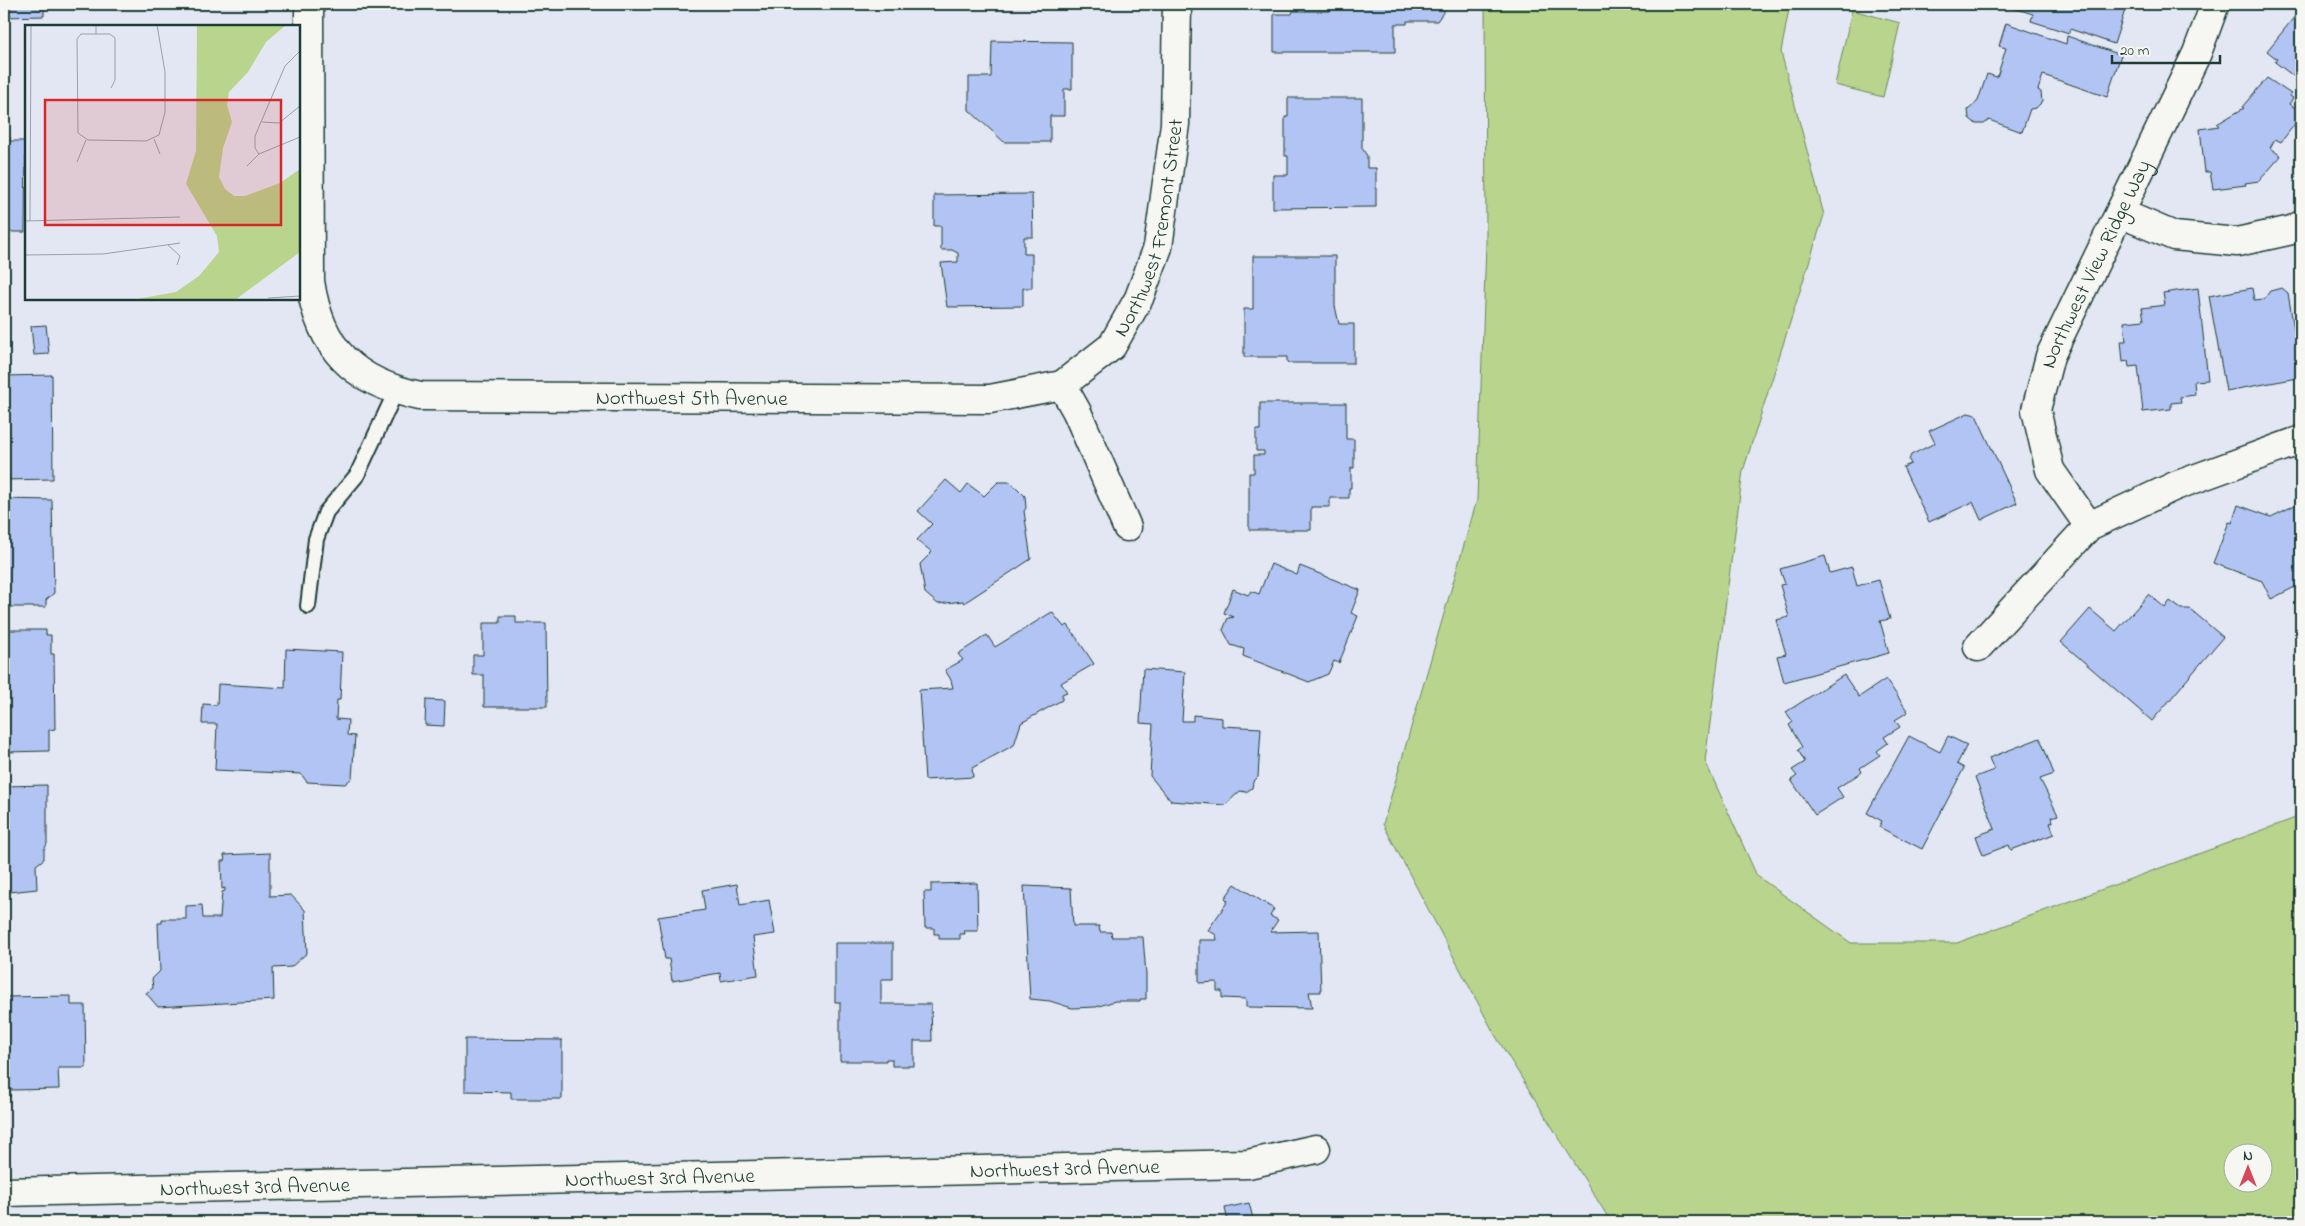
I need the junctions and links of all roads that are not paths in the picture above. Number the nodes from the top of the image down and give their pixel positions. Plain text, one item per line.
1 (309, 4) edge
2 (1177, 4) edge
3 (2216, 4) edge
4 (2120, 213) junction
5 (2301, 226) edge
6 (1062, 385) junction
7 (396, 391) junction
8 (2301, 440) edge
9 (2089, 526) junction
10 (1127, 527) dead end
11 (308, 606) dead end
12 (1978, 647) dead end
13 (1316, 1149) dead end
14 (4, 1192) edge

1 - 7 street, Northwest 5th Avenue
2 - 6 street, Northwest Fremont Street
3 - 4 street, Northwest View Ridge Way
4 - 5 street
4 - 9 street, Northwest View Ridge Way
6 - 7 street, Northwest 5th Avenue
6 - 10 street
7 - 11 lane
8 - 9 street
9 - 12 street
13 - 14 street, Northwest 3rd Avenue

